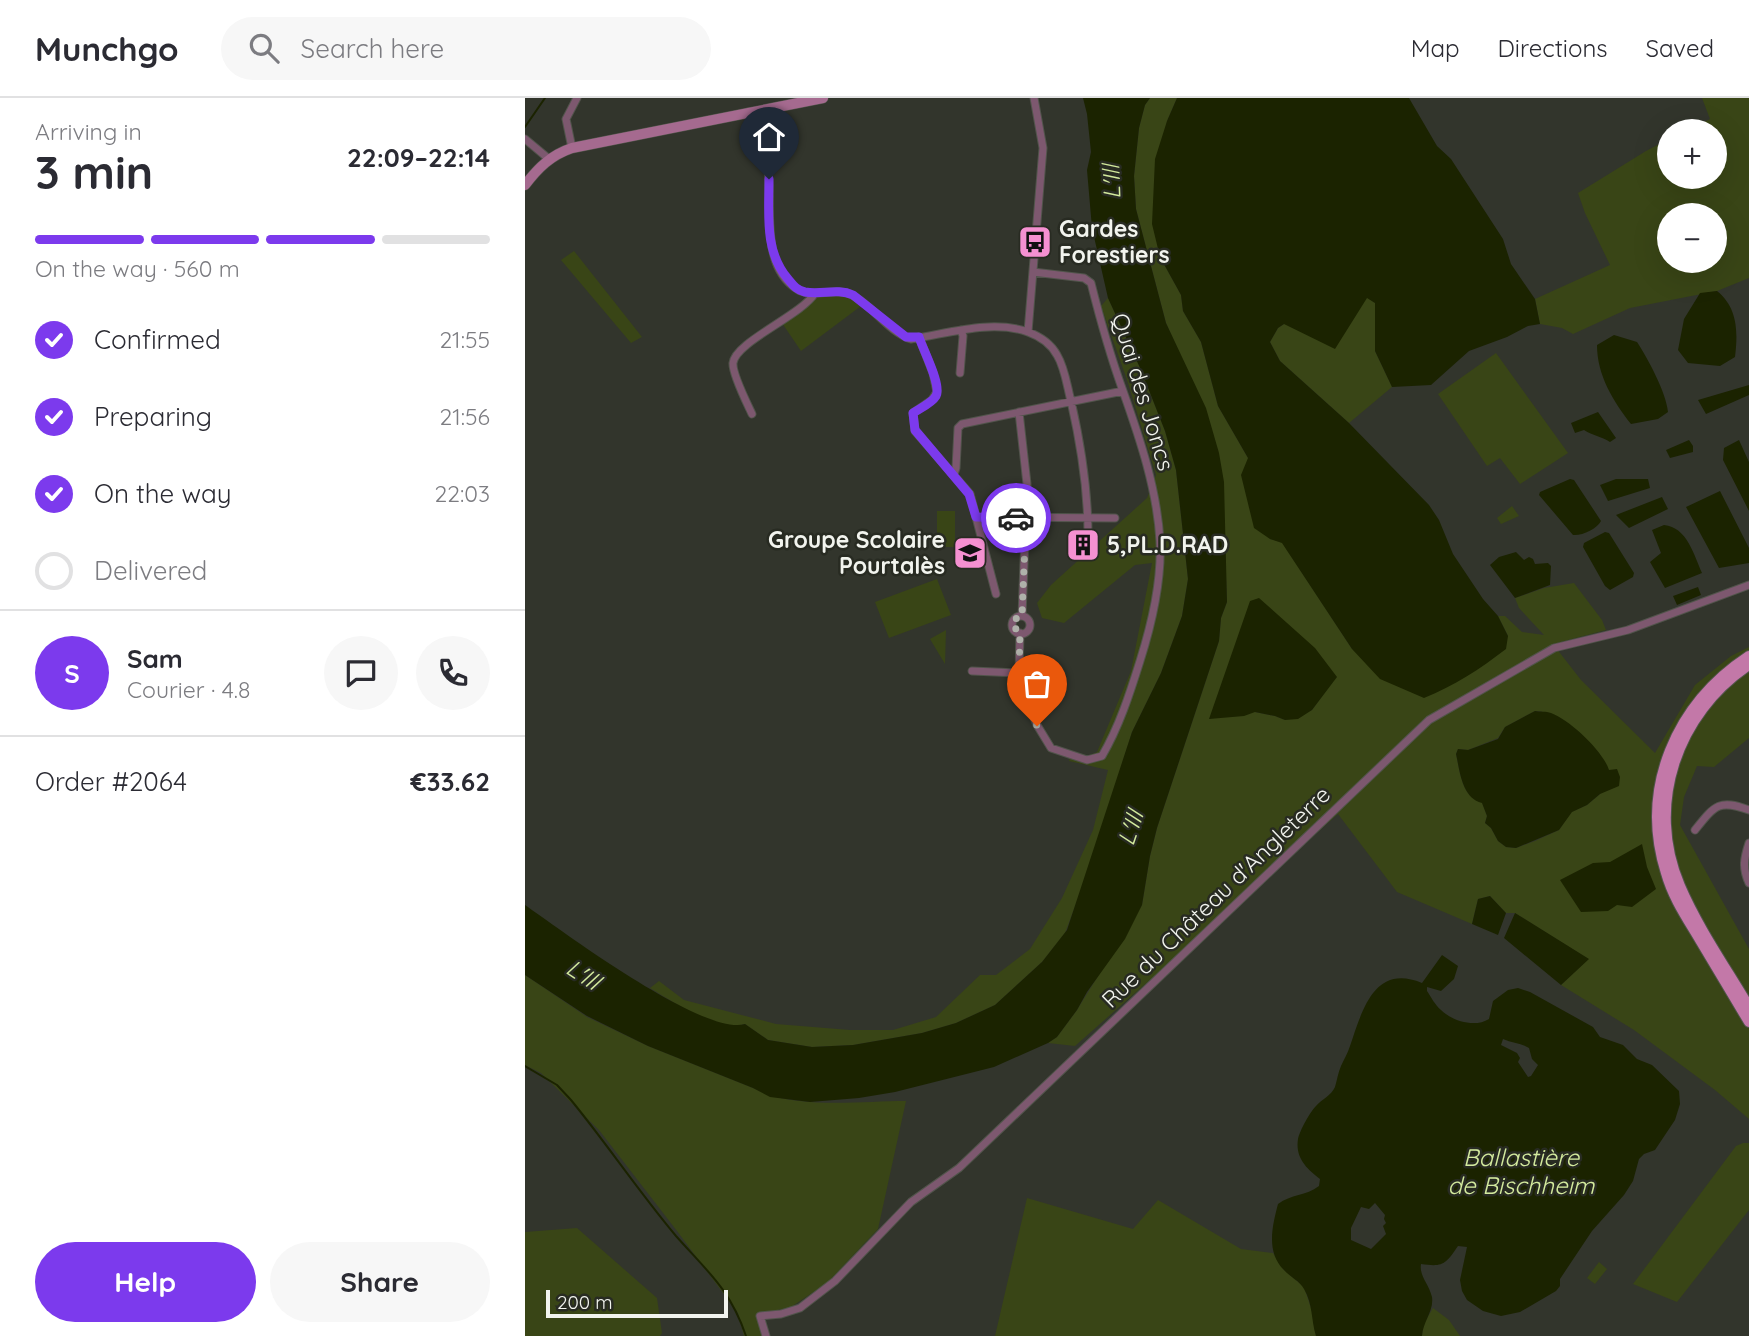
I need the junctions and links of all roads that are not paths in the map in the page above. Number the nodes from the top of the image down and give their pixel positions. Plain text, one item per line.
1 (577, 98) edge
2 (823, 98) edge
3 (1034, 98) edge
4 (748, 111) junction
5 (525, 139) edge
6 (572, 148) junction
7 (549, 159) junction
8 (525, 185) edge
9 (1033, 272) junction
10 (796, 289) junction
11 (815, 293) junction
12 (800, 306) junction
13 (961, 330) junction
14 (1028, 332) junction
15 (919, 337) junction
16 (960, 373) dead end
17 (1123, 391) junction
18 (1071, 401) junction
19 (1019, 412) junction
20 (752, 414) dead end
21 (954, 474) junction
22 (976, 517) junction
23 (1115, 518) dead end
24 (1026, 519) junction
25 (1088, 519) junction
26 (1089, 535) dead end
27 (1749, 585) edge
28 (996, 594) dead end
29 (1022, 616) junction
30 (1020, 633) junction
31 (1749, 656) edge
32 (1749, 665) edge
33 (972, 671) dead end
34 (1019, 673) junction
35 (1749, 810) edge
36 (1695, 830) dead end
37 (1749, 843) edge
38 (1749, 883) edge
39 (1749, 1007) edge
40 (1749, 1022) edge
41 (766, 1336) edge

1 - 6 street
2 - 4 main road
3 - 9 street
4 - 6 main road
4 - 10 street
5 - 7 street
6 - 7 main road
7 - 8 main road
9 - 14 street
9 - 17 street, Quai des Joncs
10 - 11 street
10 - 12 street
11 - 12 street
11 - 15 street
12 - 20 street
13 - 14 street
13 - 15 street
13 - 16 street
14 - 18 street
15 - 21 street
17 - 18 street
17 - 34 street, Quai des Joncs
18 - 19 street
18 - 25 street
19 - 21 street
19 - 24 street
21 - 22 street
22 - 24 street
22 - 28 street
23 - 25 street
24 - 25 street
24 - 29 street
25 - 26 street
27 - 41 street, Rue du Château d'Angleterre
29 - 30 street
29 - 30 street
30 - 34 street
31 - 40 main road
32 - 39 main road
33 - 34 street
35 - 36 street
37 - 38 street

